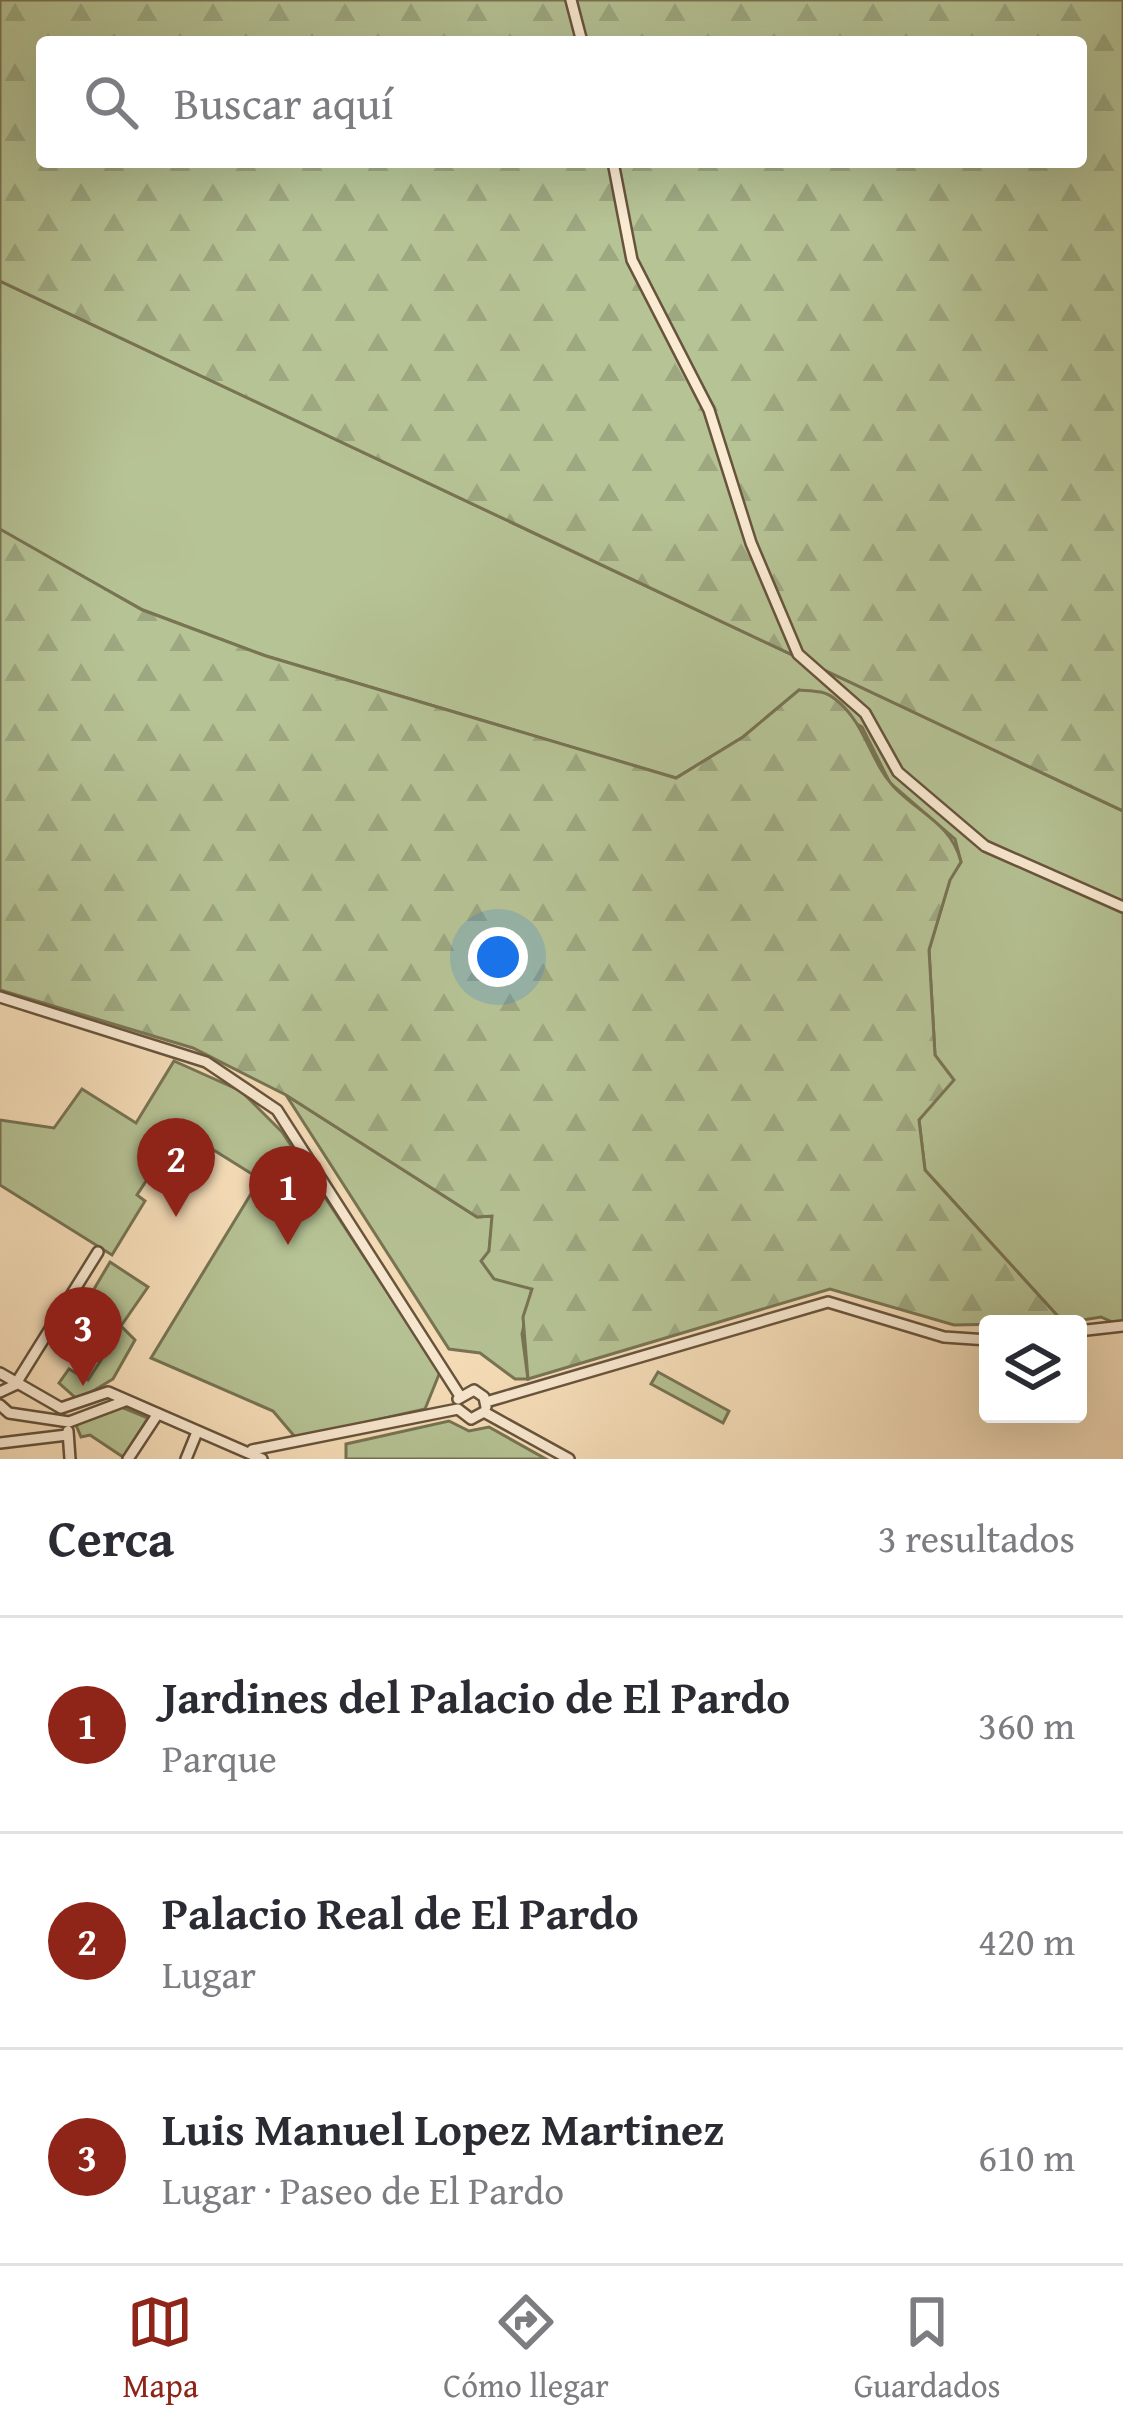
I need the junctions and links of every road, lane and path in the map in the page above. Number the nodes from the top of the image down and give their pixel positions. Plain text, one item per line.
1 (571, 0) edge
2 (580, 36) edge
3 (614, 168) edge
4 (1123, 907) edge
5 (0, 997) edge
6 (98, 1252) dead end
7 (1120, 1327) edge
8 (1087, 1330) edge
9 (979, 1340) edge
10 (9, 1385) edge
11 (465, 1393) junction
12 (115, 1398) junction
13 (485, 1407) junction
14 (72, 1408) junction
15 (458, 1409) junction
16 (2, 1410) edge
17 (20, 1411) junction
18 (157, 1415) junction
19 (69, 1422) junction
20 (197, 1432) junction
21 (67, 1435) junction
22 (0, 1443) edge
23 (280, 1452) edge
24 (133, 1457) edge
25 (264, 1457) edge
26 (70, 1459) edge
27 (186, 1459) edge
28 (569, 1459) edge

1 - 2 street
3 - 4 street
5 - 11 street
6 - 10 street
7 - 8 street
9 - 13 street
10 - 14 street
10 - 17 street
11 - 13 street
11 - 15 street
12 - 14 street
12 - 18 street
12 - 19 street
13 - 15 street
13 - 28 street
14 - 19 street
15 - 23 street
16 - 17 street
17 - 19 street
18 - 20 street
18 - 24 street
19 - 21 street
20 - 25 street
20 - 27 street
21 - 22 street
21 - 26 street
23 - 25 street

